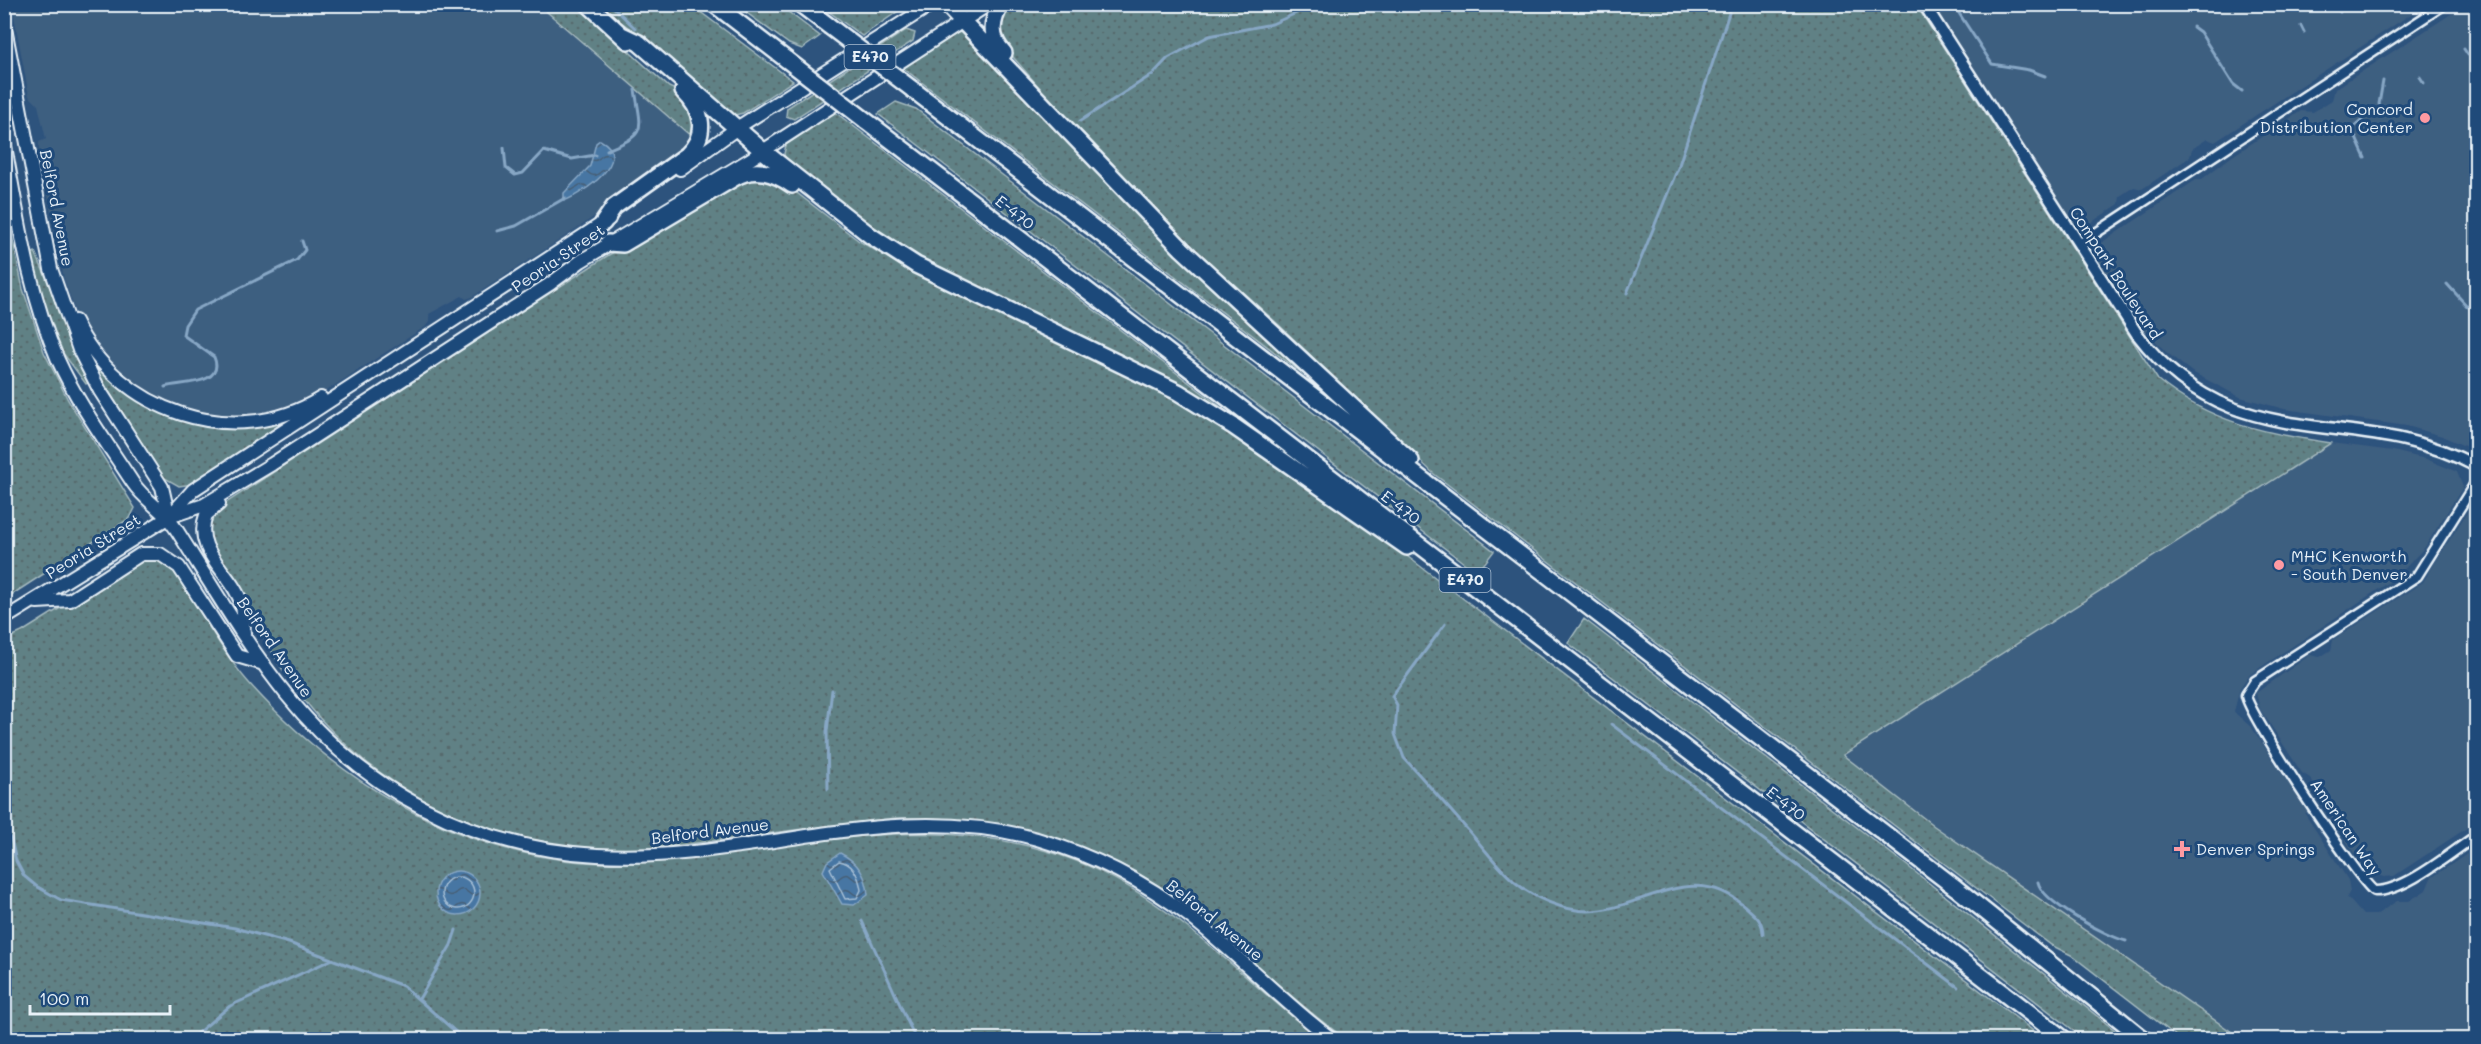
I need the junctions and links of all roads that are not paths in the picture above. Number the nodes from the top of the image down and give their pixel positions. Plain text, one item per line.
1 (588, 4) edge
2 (714, 4) edge
3 (800, 4) edge
4 (932, 4) edge
5 (946, 4) edge
6 (989, 4) edge
7 (1001, 4) edge
8 (1924, 4) edge
9 (2445, 4) edge
10 (963, 21) junction
11 (4, 23) edge
12 (622, 34) junction
13 (1025, 85) junction
14 (737, 129) junction
15 (4, 141) edge
16 (763, 151) junction
17 (847, 218) junction
18 (603, 223) junction
19 (608, 243) junction
20 (2079, 244) junction
21 (62, 306) junction
22 (380, 369) junction
23 (272, 464) junction
24 (2476, 466) edge
25 (2476, 482) edge
26 (1465, 513) junction
27 (169, 517) junction
28 (1460, 576) junction
29 (36, 602) junction
30 (4, 619) edge
31 (244, 635) junction
32 (264, 664) junction
33 (2476, 836) edge
34 (1333, 1040) edge
35 (2065, 1040) edge
36 (2145, 1040) edge

1 - 12 highway
2 - 28 highway, E-470 / E470, bridge
3 - 26 highway, E-470 / E470, bridge
4 - 14 main road, Peoria Street
5 - 10 highway
6 - 10 main road, Peoria Street
7 - 13 highway
8 - 20 street, Compark Boulevard
9 - 20 street
10 - 13 highway
10 - 16 main road, Peoria Street
11 - 21 main road, Belford Avenue
12 - 14 highway
12 - 18 highway
13 - 26 highway
14 - 16 highway
14 - 18 main road, Peoria Street
15 - 27 main road, Belford Avenue
16 - 17 highway
16 - 19 main road, Peoria Street
17 - 19 highway
17 - 28 highway
18 - 22 main road, Peoria Street
19 - 23 main road, Peoria Street
20 - 24 street, Compark Boulevard
21 - 22 main road
21 - 27 main road, Belford Avenue
22 - 27 main road, Peoria Street
23 - 27 main road, Peoria Street
23 - 31 main road
25 - 33 street, American Way
26 - 36 highway, E-470 / E470
27 - 29 main road, Peoria Street
27 - 31 main road, Belford Avenue
28 - 35 highway, E-470 / E470
29 - 30 main road, Peoria Street
29 - 32 main road
31 - 32 main road, Belford Avenue
32 - 34 main road, Belford Avenue

